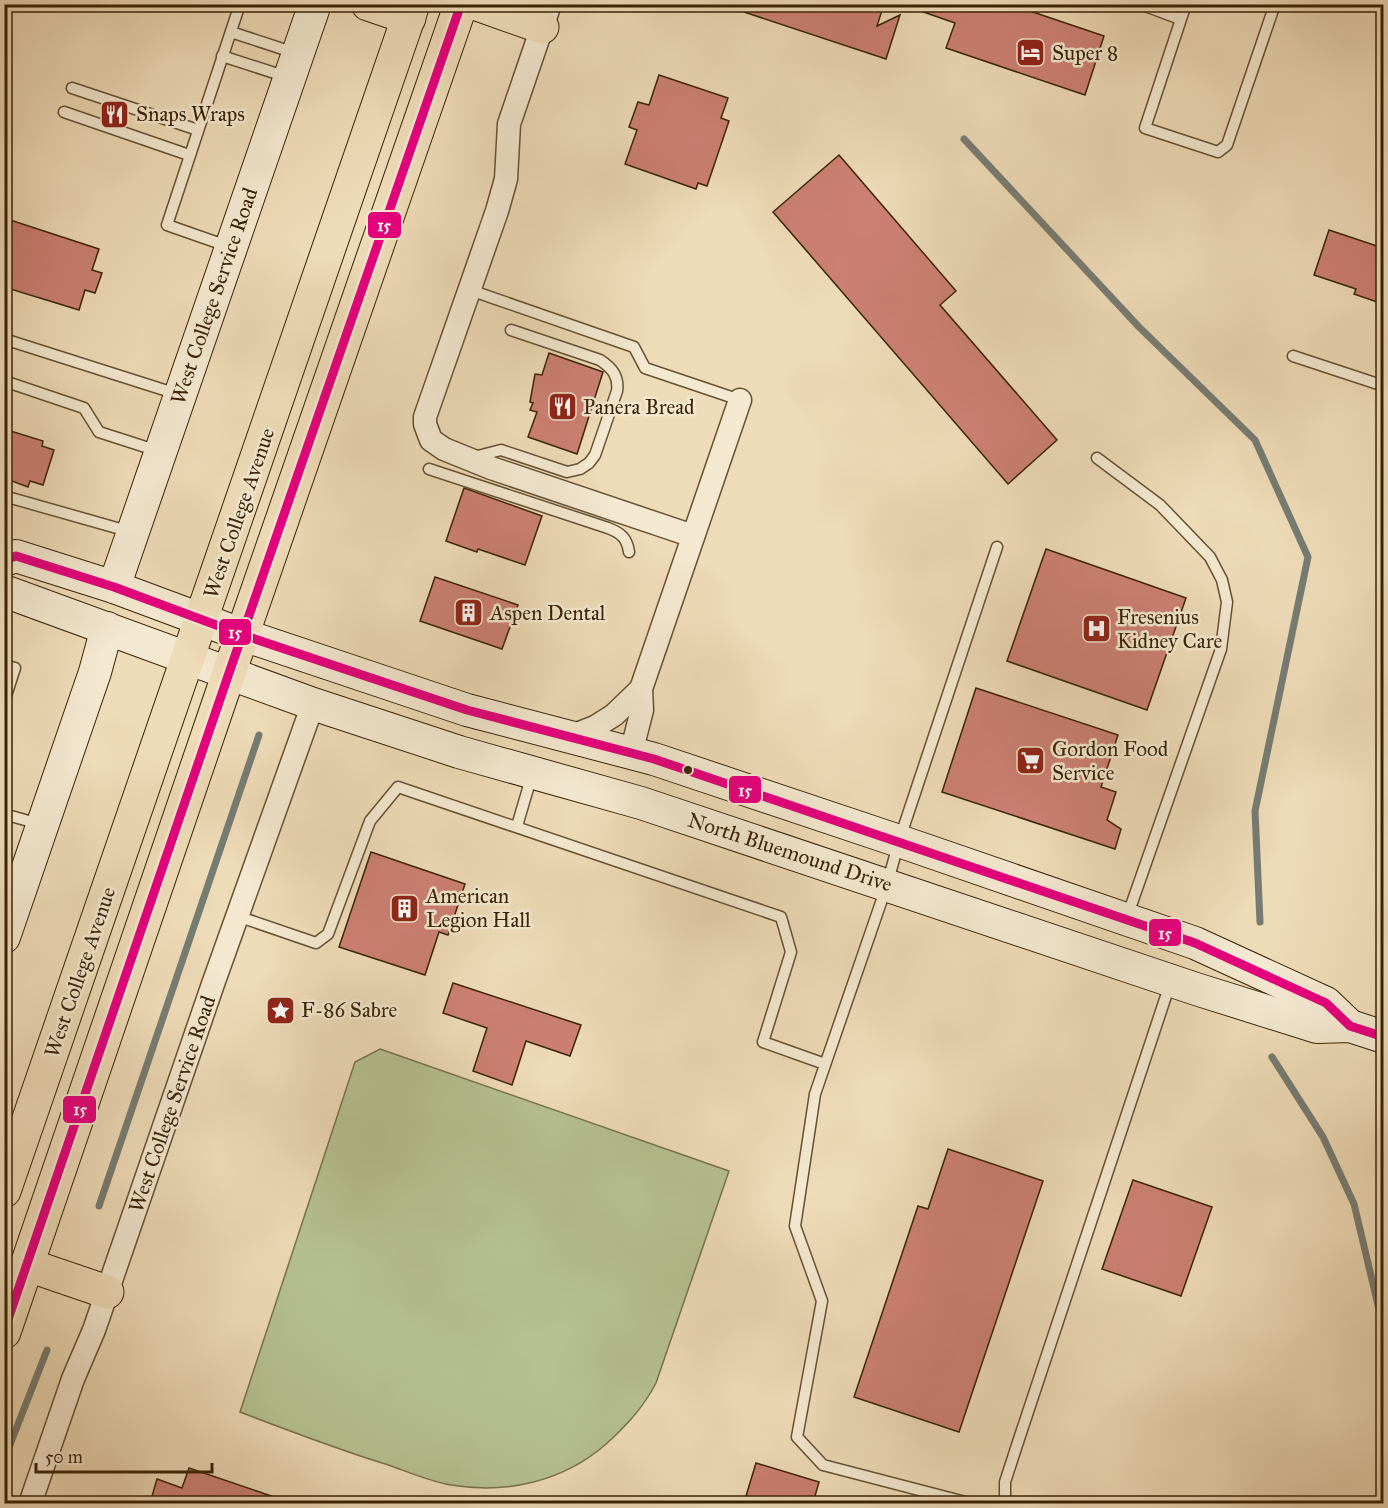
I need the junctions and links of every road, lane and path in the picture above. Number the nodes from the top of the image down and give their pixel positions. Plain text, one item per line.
1 (240, 4) edge
2 (315, 4) edge
3 (368, 4) edge
4 (461, 4) edge
5 (477, 4) edge
6 (1186, 4) edge
7 (1275, 4) edge
8 (1145, 5) edge
9 (411, 11) edge
10 (546, 16) edge
11 (1180, 18) junction
12 (231, 32) junction
13 (222, 56) junction
14 (294, 66) junction
15 (72, 88) dead end
16 (64, 112) dead end
17 (198, 130) junction
18 (189, 155) junction
19 (231, 247) junction
20 (470, 290) junction
21 (511, 330) dead end
22 (4, 339) edge
23 (1293, 356) dead end
24 (4, 381) edge
25 (1383, 386) edge
26 (180, 395) junction
27 (740, 400) joint
28 (161, 452) junction
29 (468, 458) junction
30 (1097, 459) dead end
31 (429, 469) dead end
32 (4, 496) edge
33 (133, 533) junction
34 (693, 536) junction
35 (997, 547) dead end
36 (629, 552) dead end
37 (4, 560) edge
38 (114, 587) junction
39 (4, 591) edge
40 (202, 621) junction
41 (107, 628) junction
42 (243, 635) junction
43 (189, 659) junction
44 (4, 665) edge
45 (229, 673) junction
46 (641, 689) junction
47 (4, 702) edge
48 (313, 704) junction
49 (572, 736) junction
50 (631, 753) junction
51 (481, 758) junction
52 (533, 772) junction
53 (4, 814) edge
54 (42, 825) junction
55 (517, 826) junction
56 (899, 841) junction
57 (887, 885) junction
58 (237, 916) junction
59 (1126, 919) junction
60 (4, 937) edge
61 (1171, 981) junction
62 (1350, 1026) junction
63 (1383, 1037) edge
64 (825, 1065) junction
65 (4, 1191) edge
66 (28, 1265) junction
67 (107, 1292) junction
68 (4, 1332) edge
69 (30, 1503) edge
70 (973, 1503) edge
71 (1005, 1503) edge

1 - 12 lane
2 - 14 main road, West College Service Road
3 - 9 main road
4 - 42 main road, West College Avenue
5 - 10 main road
6 - 11 lane
7 - 11 lane
8 - 11 lane
9 - 40 main road, West College Avenue
10 - 20 street
12 - 13 lane
12 - 14 lane
13 - 14 lane
13 - 17 lane
14 - 19 main road, West College Service Road
15 - 17 lane
16 - 18 lane
17 - 18 lane
18 - 19 lane
19 - 26 main road, West College Service Road
20 - 27 lane
20 - 29 street
21 - 29 lane
22 - 26 lane
23 - 25 lane
24 - 28 lane
26 - 28 main road, West College Service Road
27 - 34 street
28 - 33 main road, West College Service Road
29 - 34 street
30 - 59 lane
31 - 36 lane
32 - 33 lane
33 - 38 main road, West College Service Road
34 - 46 street
35 - 56 lane
37 - 38 main road, North Bluemound Drive
38 - 40 main road, North Bluemound Drive
39 - 41 main road, North Bluemound Drive
40 - 42 main road, North Bluemound Drive
40 - 43 main road, West College Avenue
41 - 43 main road, North Bluemound Drive
41 - 54 main road
42 - 45 main road, West College Avenue
42 - 49 main road, North Bluemound Drive
43 - 45 main road, North Bluemound Drive
43 - 65 main road, West College Avenue
44 - 47 lane
45 - 48 main road, North Bluemound Drive
45 - 66 main road, West College Avenue
46 - 49 street
46 - 50 street
48 - 51 main road, North Bluemound Drive
48 - 58 street, West College Service Road
49 - 50 main road, North Bluemound Drive
50 - 51 main road
50 - 56 main road, North Bluemound Drive
51 - 52 main road, North Bluemound Drive
52 - 55 lane
52 - 57 main road, North Bluemound Drive
53 - 54 lane
54 - 60 main road
55 - 58 lane
55 - 64 lane
56 - 57 lane
56 - 59 main road, North Bluemound Drive
57 - 61 main road, North Bluemound Drive
57 - 64 lane
58 - 67 street, West College Service Road
59 - 62 main road, North Bluemound Drive
61 - 62 main road, North Bluemound Drive
61 - 71 lane
62 - 63 main road, North Bluemound Drive
64 - 70 lane
66 - 67 main road
66 - 68 main road, West College Avenue
67 - 69 street, West College Service Road

